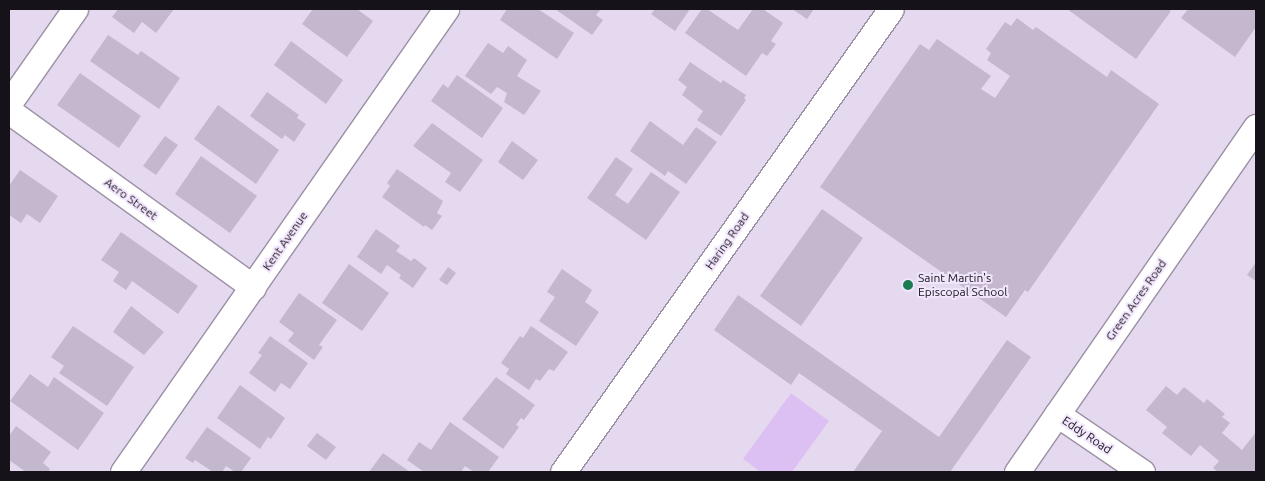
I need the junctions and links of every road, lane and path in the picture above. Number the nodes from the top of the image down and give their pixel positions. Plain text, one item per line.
1 (75, 9) edge
2 (446, 9) edge
3 (891, 9) edge
4 (9, 103) edge
5 (9, 110) edge
6 (1256, 128) edge
7 (253, 287) junction
8 (1057, 414) junction
9 (123, 472) edge
10 (563, 472) edge
11 (1017, 472) edge
12 (1142, 472) edge

1 - 4 street
2 - 7 street, Kent Avenue
3 - 10 street, Haring Road
5 - 7 street, Aero Street
6 - 8 street, Green Acres Road
7 - 9 street, Kent Avenue
8 - 11 street, Green Acres Road
8 - 12 street, Eddy Road

